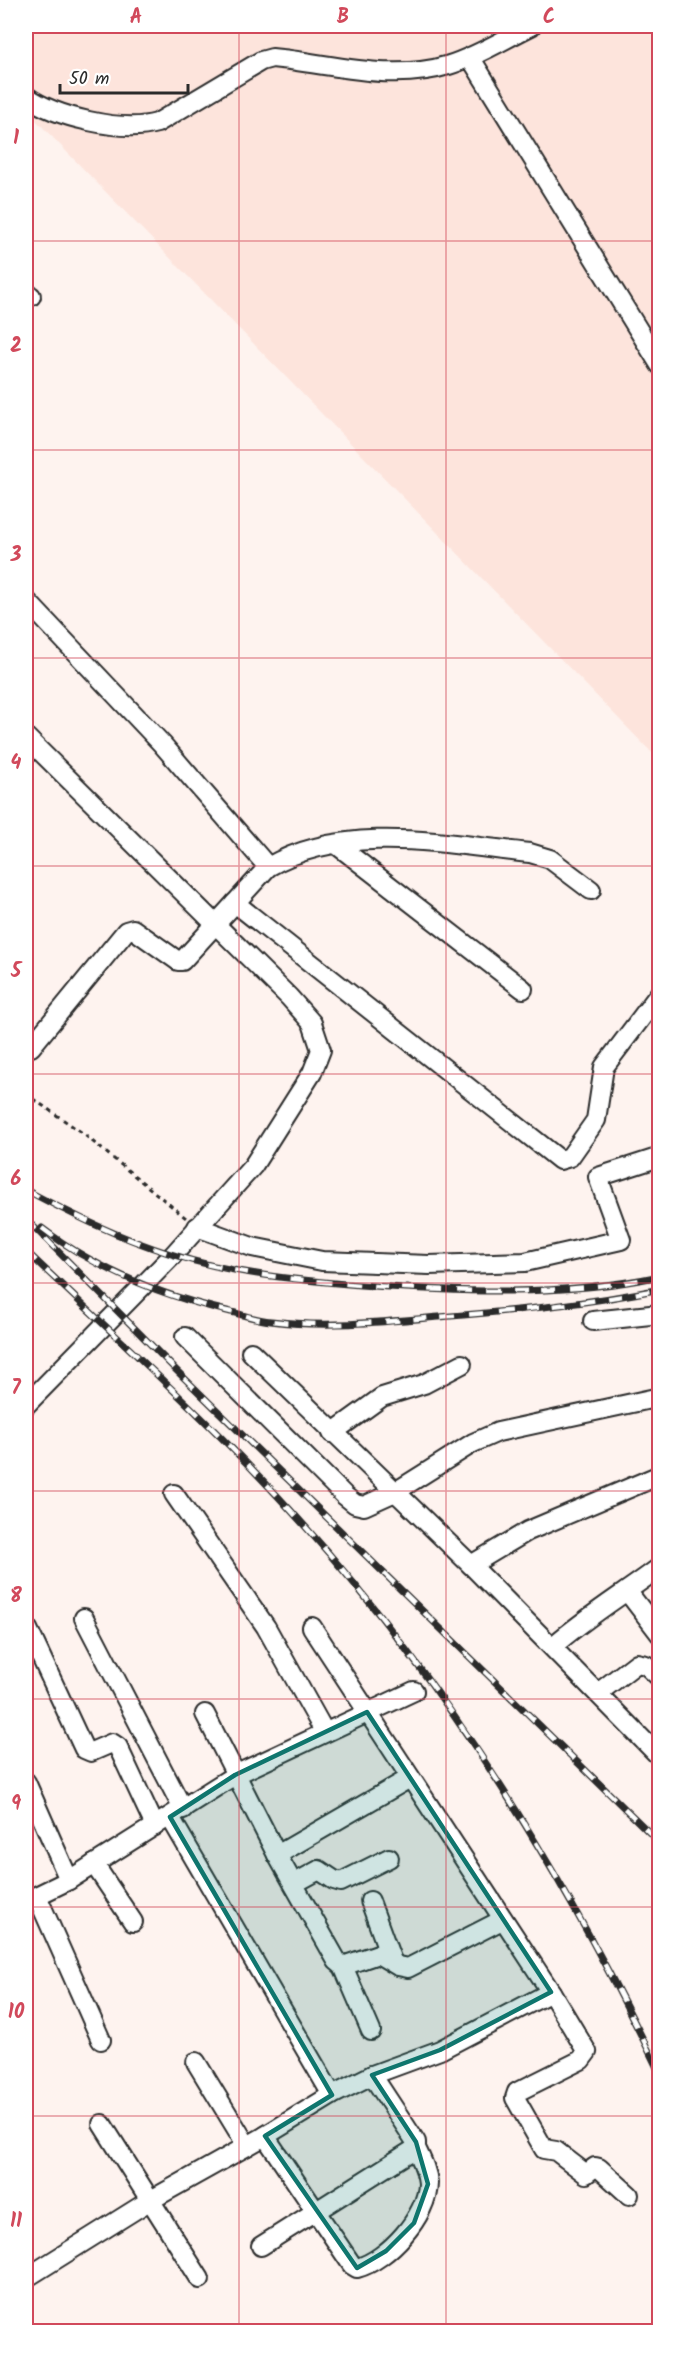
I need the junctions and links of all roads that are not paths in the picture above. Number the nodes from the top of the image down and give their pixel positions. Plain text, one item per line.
1 (531, 26) edge
2 (470, 57) junction
3 (26, 96) edge
4 (660, 365) edge
5 (26, 600) edge
6 (26, 737) edge
7 (337, 845) junction
8 (268, 867) junction
9 (591, 890) dead end
10 (235, 903) junction
11 (216, 926) junction
12 (523, 989) dead end
13 (660, 993) edge
14 (31, 1047) dead end
15 (660, 1157) edge
16 (197, 1227) junction
17 (660, 1314) edge
18 (593, 1321) dead end
19 (185, 1337) dead end
20 (251, 1352) dead end
21 (462, 1364) dead end
22 (660, 1397) edge
23 (26, 1405) edge
24 (332, 1432) junction
25 (660, 1475) edge
26 (395, 1492) junction
27 (174, 1494) dead end
28 (471, 1565) junction
29 (660, 1567) edge
30 (627, 1591) junction
31 (84, 1618) dead end
32 (312, 1627) dead end
33 (28, 1629) dead end
34 (660, 1634) edge
35 (553, 1646) junction
36 (660, 1678) edge
37 (414, 1691) dead end
38 (598, 1693) junction
39 (367, 1712) junction
40 (205, 1714) dead end
41 (324, 1731) junction
42 (660, 1757) edge
43 (235, 1775) junction
44 (410, 1778) junction
45 (28, 1792) edge
46 (169, 1817) junction
47 (278, 1855) junction
48 (389, 1858) dead end
49 (94, 1864) junction
50 (69, 1880) junction
51 (295, 1883) junction
52 (31, 1899) edge
53 (370, 1901) dead end
54 (502, 1920) junction
55 (133, 1922) dead end
56 (392, 1961) junction
57 (343, 1966) junction
58 (550, 1992) junction
59 (371, 2031) dead end
60 (101, 2040) dead end
61 (196, 2062) dead end
62 (372, 2075) junction
63 (332, 2095) junction
64 (102, 2124) dead end
65 (265, 2136) junction
66 (247, 2146) junction
67 (416, 2148) junction
68 (629, 2195) dead end
69 (149, 2201) junction
70 (316, 2211) junction
71 (261, 2246) dead end
72 (26, 2278) edge
73 (200, 2279) dead end

1 - 2 street
2 - 3 street
2 - 4 street
5 - 8 street
6 - 11 street
7 - 8 street
7 - 9 street
7 - 12 street
8 - 10 street
10 - 11 street
10 - 13 street
11 - 14 street
11 - 16 street
15 - 16 street
16 - 23 street
17 - 18 street
19 - 26 street
20 - 24 street
21 - 24 street
22 - 26 street
24 - 26 street
25 - 28 street
26 - 28 street
27 - 41 street
28 - 35 street
29 - 30 street
30 - 34 street
30 - 35 street
31 - 46 street
32 - 39 street
33 - 46 street
35 - 38 street
36 - 38 street
37 - 39 street
38 - 42 street
39 - 41 street
39 - 44 street
40 - 43 street
41 - 43 street
43 - 46 street
43 - 47 street
44 - 47 street
44 - 54 street
45 - 50 street
46 - 49 street
46 - 63 street
47 - 51 street
48 - 51 street
49 - 50 street
49 - 55 street
50 - 52 street
51 - 57 street
52 - 60 street
53 - 56 street
54 - 56 street
54 - 58 street
56 - 57 street
57 - 59 street
58 - 62 street
58 - 68 street
61 - 66 street
62 - 63 street
62 - 67 street
63 - 65 street
64 - 69 street
65 - 66 street
65 - 70 street
66 - 69 street
67 - 70 street
67 - 70 street
69 - 72 street
69 - 73 street
70 - 71 street

